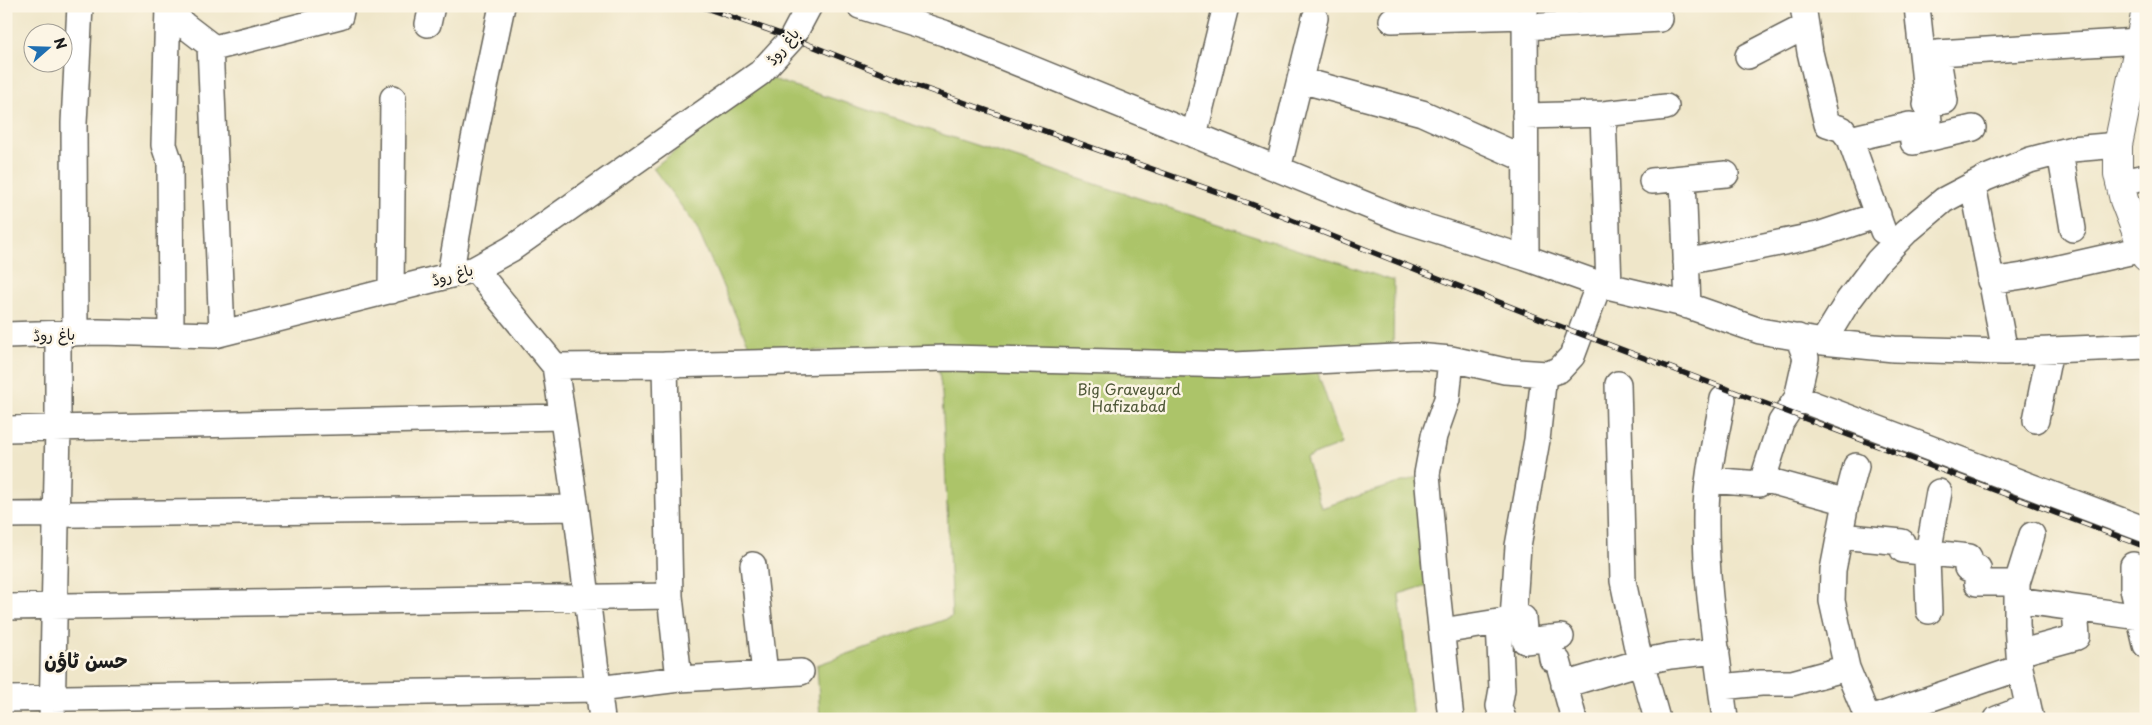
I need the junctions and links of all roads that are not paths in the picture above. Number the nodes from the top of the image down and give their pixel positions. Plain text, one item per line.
1 (80, 6) edge
2 (168, 6) edge
3 (342, 6) edge
4 (502, 6) edge
5 (808, 6) edge
6 (860, 6) edge
7 (1226, 6) edge
8 (1917, 6) edge
9 (2146, 10) edge
10 (1525, 16) edge
11 (1804, 16) edge
12 (1315, 18) dead end
13 (1660, 19) dead end
14 (1392, 20) dead end
15 (210, 44) junction
16 (2140, 54) edge
17 (1748, 56) dead end
18 (1300, 80) junction
19 (393, 98) dead end
20 (1926, 104) junction
21 (1666, 107) dead end
22 (1603, 114) junction
23 (1525, 116) junction
24 (1973, 128) dead end
25 (1194, 135) junction
26 (1931, 136) junction
27 (1850, 139) junction
28 (2118, 145) junction
29 (2060, 152) junction
30 (1525, 159) junction
31 (1278, 169) junction
32 (1726, 174) dead end
33 (2146, 177) edge
34 (1683, 179) junction
35 (1652, 181) dead end
36 (2119, 182) junction
37 (1972, 185) junction
38 (1878, 215) junction
39 (2073, 229) dead end
40 (1888, 250) junction
41 (2144, 253) edge
42 (1526, 258) junction
43 (1686, 262) junction
44 (474, 269) junction
45 (450, 275) junction
46 (1990, 281) junction
47 (1604, 285) junction
48 (391, 291) junction
49 (1688, 306) junction
50 (67, 334) junction
51 (171, 334) junction
52 (222, 334) junction
53 (6, 336) edge
54 (1798, 337) junction
55 (1823, 342) junction
56 (2146, 346) edge
57 (2050, 350) junction
58 (2005, 352) junction
59 (1450, 359) junction
60 (665, 365) junction
61 (555, 366) junction
62 (1544, 374) junction
63 (1618, 384) dead end
64 (1723, 398) dead end
65 (1797, 398) junction
66 (562, 417) junction
67 (2036, 420) dead end
68 (58, 428) junction
69 (6, 429) edge
70 (1856, 466) dead end
71 (1763, 479) junction
72 (1709, 480) junction
73 (1939, 492) dead end
74 (1847, 502) junction
75 (576, 508) junction
76 (56, 513) junction
77 (6, 514) edge
78 (2144, 524) edge
79 (2032, 534) dead end
80 (1840, 536) junction
81 (1928, 552) junction
82 (753, 565) dead end
83 (2133, 565) dead end
84 (2017, 592) junction
85 (670, 596) junction
86 (587, 599) junction
87 (54, 606) junction
88 (6, 607) edge
89 (2076, 608) junction
90 (1929, 611) dead end
91 (2140, 616) junction
92 (1506, 620) junction
93 (1442, 631) junction
94 (2146, 645) edge
95 (1717, 651) junction
96 (2019, 661) junction
97 (1641, 662) junction
98 (1848, 668) junction
99 (802, 672) dead end
100 (765, 674) junction
101 (679, 679) junction
102 (1564, 685) junction
103 (1721, 687) junction
104 (598, 689) junction
105 (6, 699) edge
106 (52, 708) edge
107 (2029, 713) edge
108 (1877, 717) edge
109 (602, 719) edge
110 (1451, 719) edge
111 (1503, 719) edge
112 (1574, 719) edge
113 (1657, 719) edge
114 (1725, 719) edge
115 (1997, 719) edge

1 - 50 street
2 - 15 street
2 - 51 street
3 - 15 street
4 - 45 street
5 - 44 street, باغ روڈ
6 - 25 street
7 - 25 street
8 - 20 street
9 - 16 main road
10 - 13 street
10 - 14 street
10 - 23 street
11 - 17 street
11 - 27 street
12 - 18 street
15 - 52 street
16 - 20 street
16 - 28 main road
18 - 30 street
18 - 31 street
19 - 48 street
20 - 26 street
21 - 22 street
22 - 23 street
22 - 47 street
23 - 30 street
24 - 26 street
25 - 31 street
26 - 27 street
27 - 38 street
28 - 29 street
28 - 36 main road
29 - 37 street
29 - 39 street
30 - 42 street
31 - 42 street
32 - 34 street
33 - 36 street
34 - 35 street
34 - 43 street
36 - 41 main road
37 - 40 street
37 - 46 street
38 - 40 street
38 - 43 street
40 - 55 street
41 - 46 street
42 - 47 street
43 - 49 street
44 - 45 street, باغ روڈ
44 - 61 street
45 - 48 street, باغ روڈ
46 - 58 street
47 - 49 street
47 - 62 street
48 - 52 street, باغ روڈ
49 - 54 street
50 - 51 street, باغ روڈ
50 - 53 street, باغ روڈ
50 - 68 street
51 - 52 street, باغ روڈ
54 - 55 street
54 - 65 street
55 - 58 street
56 - 57 street
57 - 58 street
57 - 67 street
59 - 60 street
59 - 62 street
59 - 93 street
60 - 61 street
60 - 85 street
61 - 66 street
62 - 92 street
63 - 97 street
64 - 72 street
65 - 71 street
65 - 78 street
66 - 68 street
66 - 75 street
68 - 69 street
68 - 76 street
70 - 74 street
71 - 72 street
71 - 74 street
72 - 95 street
73 - 81 street
74 - 80 street
75 - 76 street
75 - 86 street
76 - 77 street
76 - 87 street
79 - 84 street
80 - 81 street
80 - 98 street
81 - 84 street
81 - 90 street
82 - 100 street
83 - 91 street
84 - 89 street
84 - 96 street
85 - 86 street
85 - 101 street
86 - 87 street
86 - 104 street
87 - 88 street
87 - 106 street
89 - 91 street
89 - 96 street
91 - 94 street
92 - 93 street
92 - 102 street
92 - 111 street
93 - 110 street
95 - 97 street
95 - 103 street
96 - 107 street
96 - 108 street
97 - 102 street
97 - 113 street
98 - 103 street
98 - 108 street
99 - 100 street
100 - 101 street
101 - 104 street
102 - 112 street
103 - 114 street
104 - 106 street
104 - 109 street
105 - 106 street
107 - 115 street

